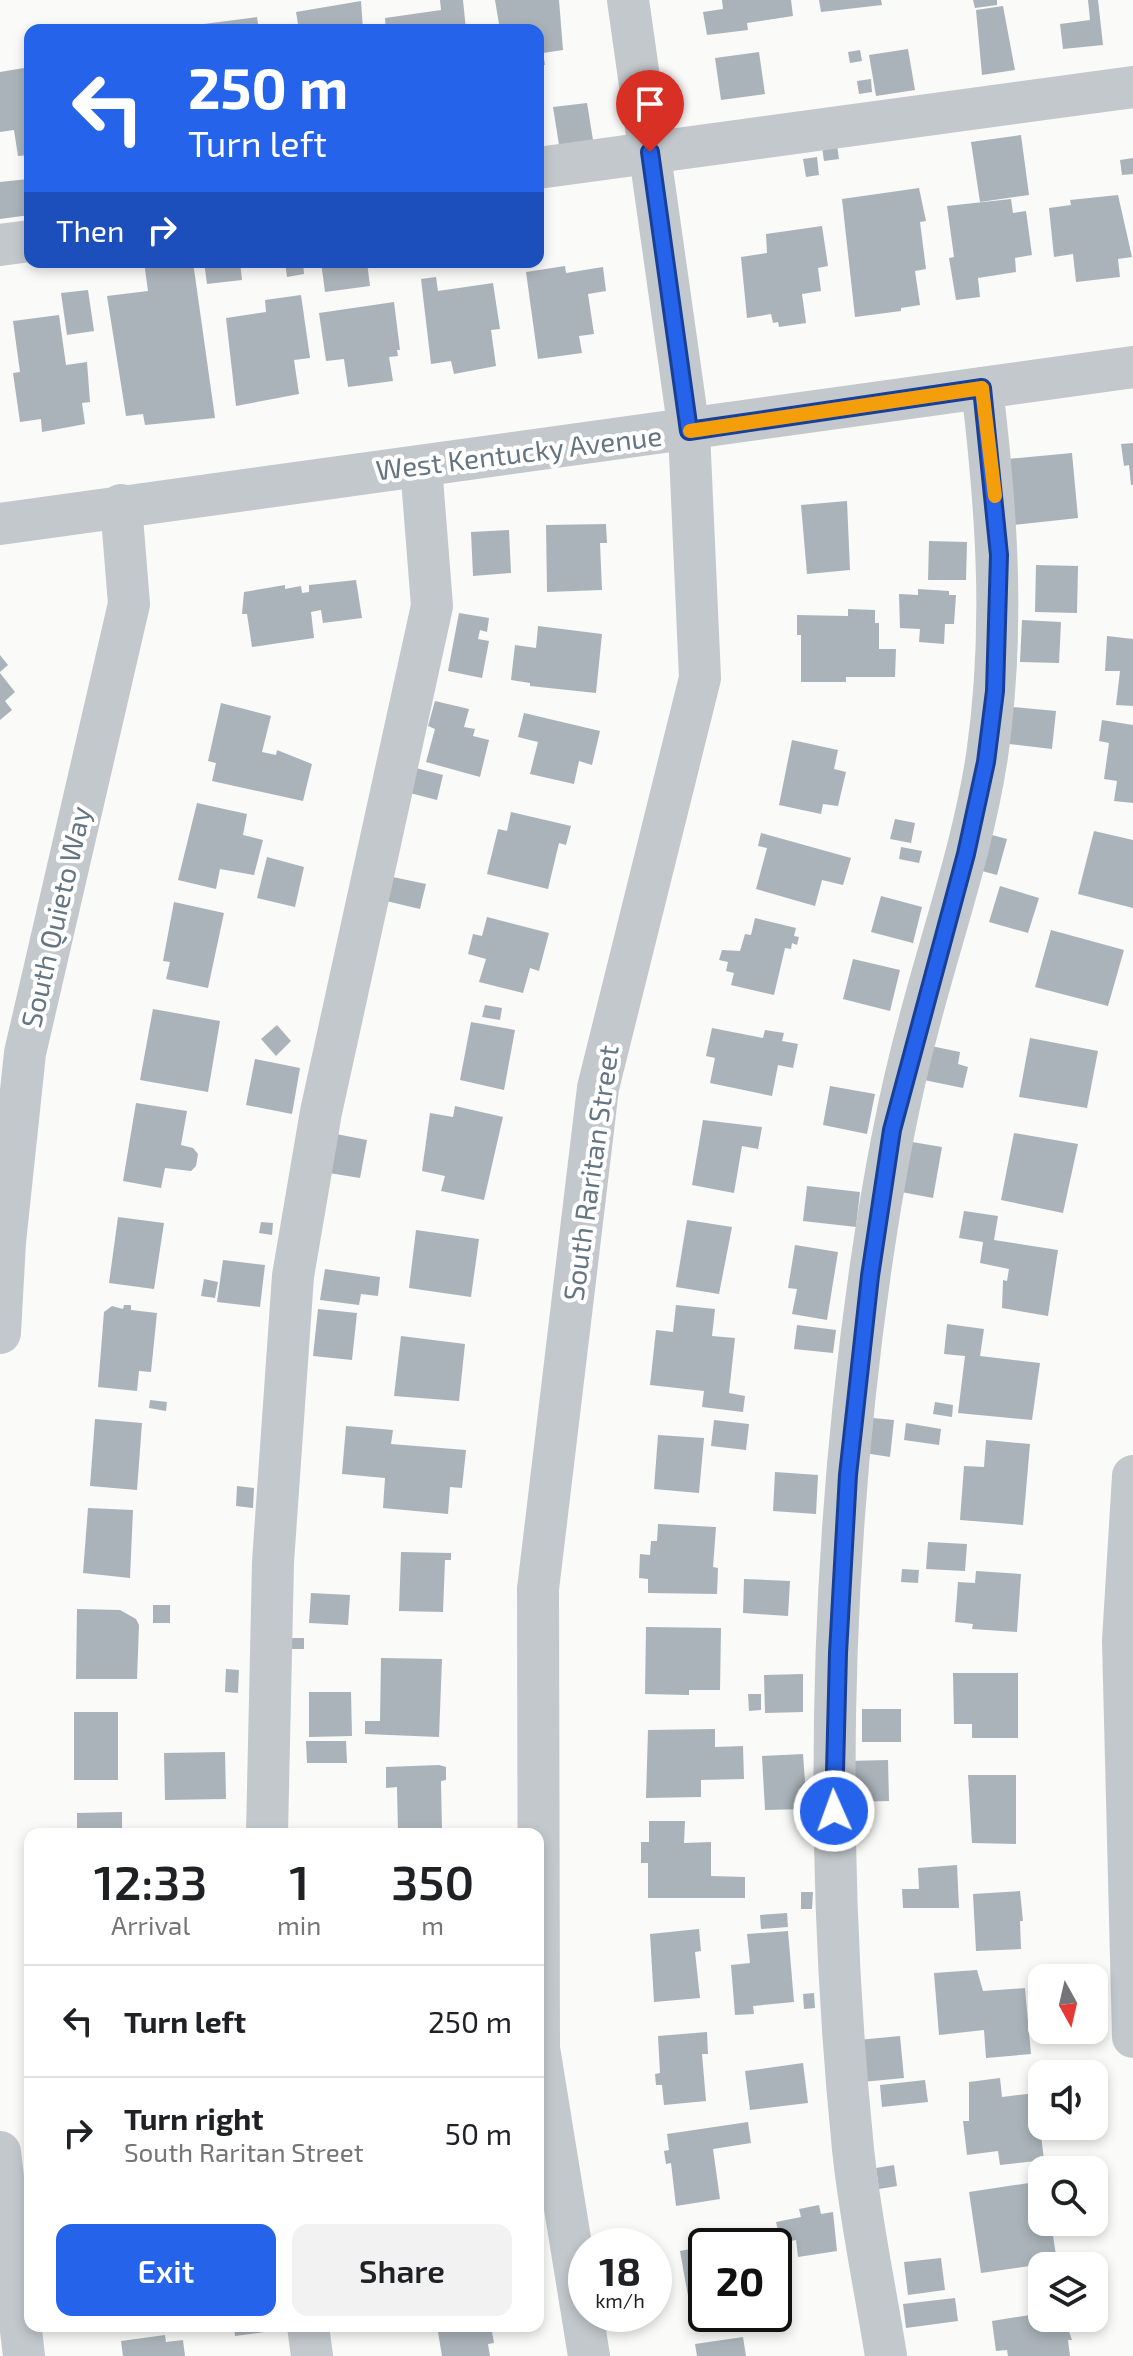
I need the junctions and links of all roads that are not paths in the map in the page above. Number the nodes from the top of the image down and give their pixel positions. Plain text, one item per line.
1 (628, 0) edge
2 (1133, 87) edge
3 (650, 152) junction
4 (544, 167) edge
5 (24, 242) edge
6 (0, 245) edge
7 (1133, 367) edge
8 (982, 388) junction
9 (689, 431) junction
10 (421, 466) junction
11 (121, 505) junction
12 (0, 524) edge
13 (2, 1242) edge
14 (0, 1333) edge
15 (1133, 1476) edge
16 (267, 1828) edge
17 (539, 1828) edge
18 (1133, 2037) edge
19 (544, 2079) edge
20 (0, 2152) edge
21 (0, 2162) edge
22 (309, 2332) edge
23 (24, 2356) edge
24 (312, 2356) edge
25 (589, 2356) edge
26 (886, 2356) edge

1 - 3 street, South Raritan Street
2 - 3 street
3 - 4 street
3 - 9 street, South Raritan Street
5 - 6 street
7 - 8 street, West Kentucky Avenue
8 - 9 street, West Kentucky Avenue
8 - 26 street
9 - 10 street, West Kentucky Avenue
9 - 17 street, South Raritan Street
10 - 11 street, West Kentucky Avenue
10 - 16 street
11 - 12 street, West Kentucky Avenue
11 - 13 street, South Quieto Way
13 - 14 street, South Quieto Way
15 - 18 street
19 - 25 street, South Raritan Street
20 - 21 street
21 - 23 street
22 - 24 street

